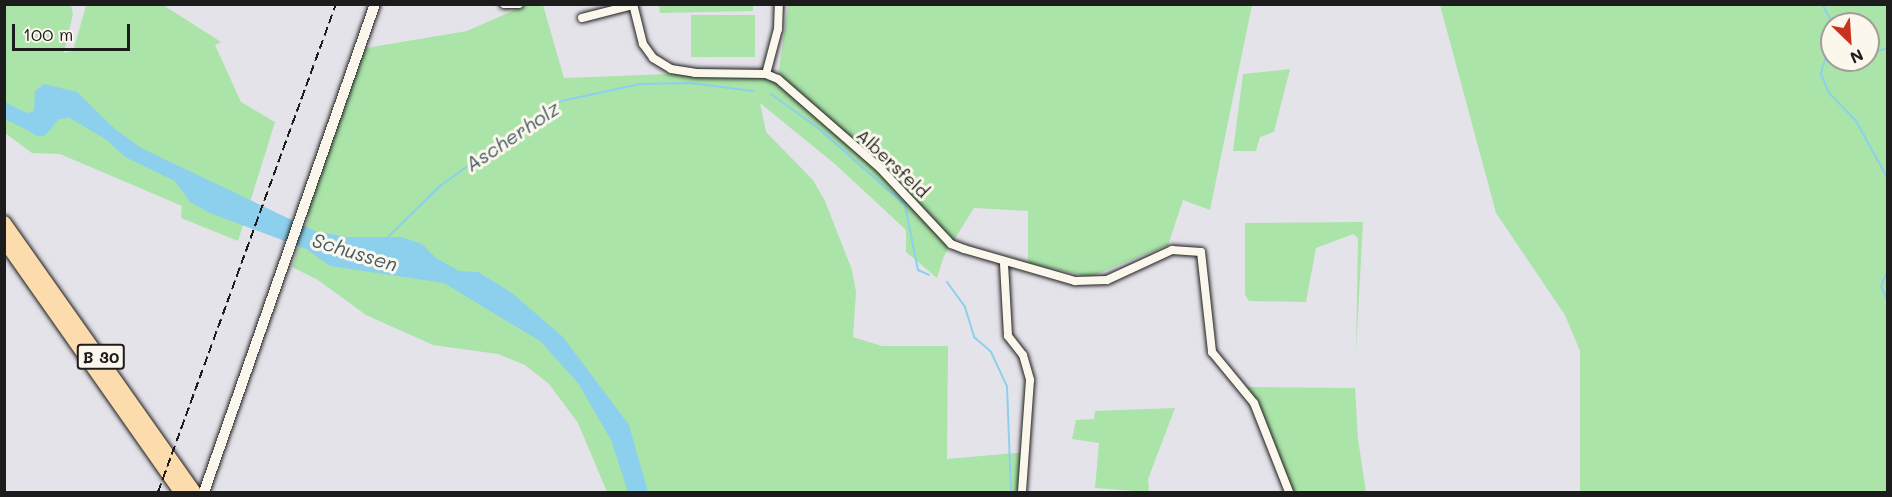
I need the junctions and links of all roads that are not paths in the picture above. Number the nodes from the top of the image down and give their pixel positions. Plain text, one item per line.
1 (375, 4) edge
2 (504, 4) edge
3 (519, 4) edge
4 (779, 4) edge
5 (633, 5) edge
6 (582, 18) dead end
7 (766, 74) junction
8 (4, 223) edge
9 (4, 240) edge
10 (1004, 264) junction
11 (202, 491) edge
12 (181, 492) edge
13 (1022, 492) edge
14 (1289, 492) edge

1 - 11 street
2 - 3 street
4 - 7 street
5 - 6 street
5 - 7 street
7 - 10 street, Albersfeld
8 - 11 highway, B 30
9 - 12 highway, B 30
10 - 13 street
10 - 14 street, Albersfeld

